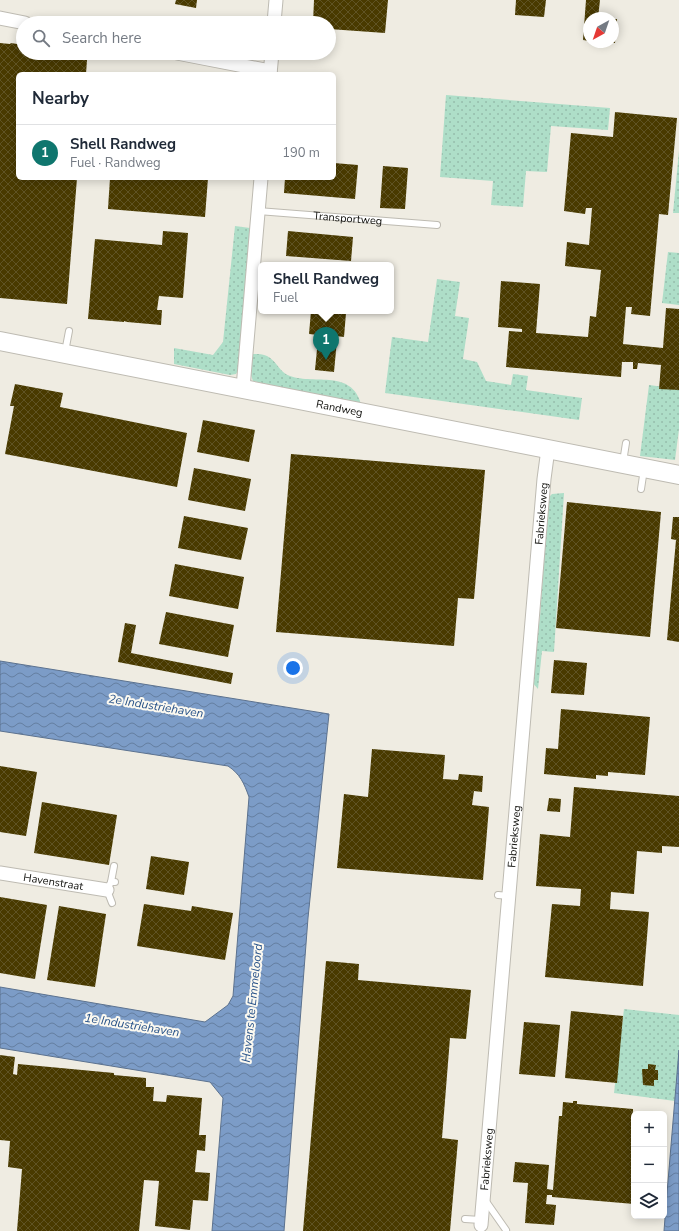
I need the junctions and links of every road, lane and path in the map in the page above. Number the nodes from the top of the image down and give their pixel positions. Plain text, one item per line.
1 (276, 0) edge
2 (275, 16) edge
3 (0, 18) edge
4 (16, 21) edge
5 (210, 60) edge
6 (271, 60) edge
7 (265, 72) edge
8 (270, 72) edge
9 (261, 180) edge
10 (258, 211) junction
11 (438, 225) dead end
12 (69, 331) dead end
13 (0, 340) edge
14 (65, 354) junction
15 (243, 388) junction
16 (626, 443) dead end
17 (548, 448) junction
18 (623, 463) junction
19 (644, 467) junction
20 (679, 474) edge
21 (641, 489) dead end
22 (114, 866) dead end
23 (0, 873) edge
24 (111, 885) junction
25 (112, 903) dead end
26 (483, 1198) junction
27 (465, 1219) dead end
28 (481, 1223) joint
29 (506, 1230) dead end

1 - 2 street
3 - 4 street
5 - 7 street
6 - 8 street
9 - 10 street
10 - 11 lane, Transportweg
10 - 15 street
12 - 14 lane
13 - 14 street, Randweg
14 - 15 street, Randweg
15 - 17 street, Randweg
16 - 18 lane
17 - 18 street, Randweg
17 - 26 street, Fabrieksweg
18 - 19 street, Randweg
19 - 20 street, Randweg
19 - 21 lane
22 - 24 lane
23 - 24 street, Havenstraat
24 - 25 lane
26 - 28 street, Fabrieksweg
26 - 29 lane
27 - 28 lane

